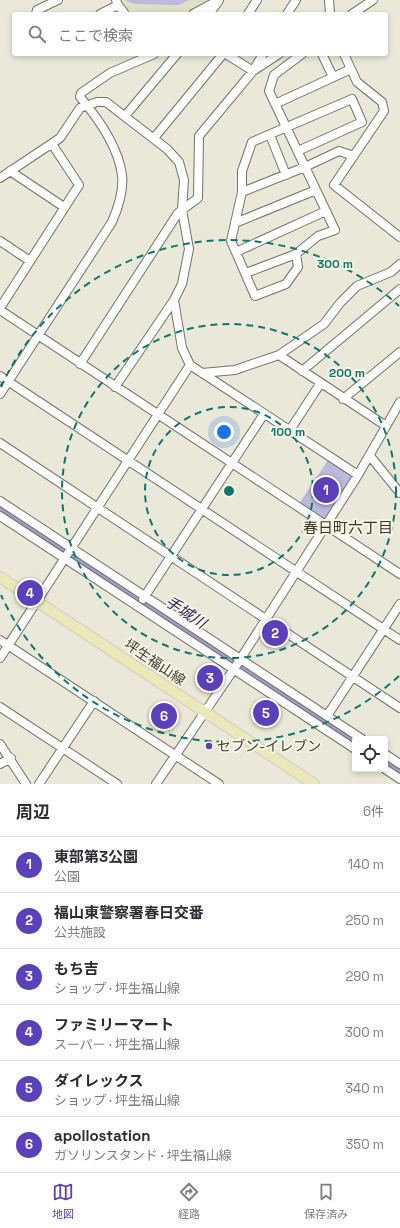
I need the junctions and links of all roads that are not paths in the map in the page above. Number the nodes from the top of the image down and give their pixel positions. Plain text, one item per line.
1 (58, 0) edge
2 (219, 0) edge
3 (257, 0) edge
4 (296, 0) edge
5 (329, 0) edge
6 (373, 0) edge
7 (117, 3) edge
8 (363, 3) edge
9 (40, 4) edge
10 (103, 12) edge
11 (124, 12) edge
12 (197, 12) edge
13 (210, 12) edge
14 (249, 12) edge
15 (288, 12) edge
16 (330, 12) edge
17 (354, 12) edge
18 (149, 56) edge
19 (175, 56) edge
20 (223, 56) edge
21 (228, 56) edge
22 (262, 56) edge
23 (276, 56) edge
24 (299, 56) edge
25 (323, 56) edge
26 (345, 56) edge
27 (351, 69) junction
28 (253, 71) junction
29 (333, 77) junction
30 (275, 104) junction
31 (87, 105) junction
32 (125, 116) junction
33 (286, 128) junction
34 (270, 134) junction
35 (154, 138) junction
36 (52, 144) junction
37 (298, 151) junction
38 (354, 156) junction
39 (305, 167) junction
40 (10, 171) junction
41 (286, 175) junction
42 (0, 178) edge
43 (316, 190) junction
44 (242, 192) junction
45 (64, 207) junction
46 (182, 210) junction
47 (326, 211) junction
48 (235, 223) junction
49 (400, 237) edge
50 (0, 241) edge
51 (236, 252) junction
52 (296, 254) junction
53 (30, 261) junction
54 (400, 264) edge
55 (246, 274) junction
56 (400, 289) edge
57 (174, 300) junction
58 (0, 309) edge
59 (38, 336) junction
60 (400, 352) edge
61 (279, 355) junction
62 (80, 364) junction
63 (190, 365) junction
64 (302, 371) junction
65 (201, 373) junction
66 (0, 376) edge
67 (8, 382) junction
68 (320, 384) junction
69 (116, 387) junction
70 (0, 394) edge
71 (343, 399) junction
72 (400, 402) edge
73 (264, 414) junction
74 (158, 416) junction
75 (386, 426) junction
76 (290, 430) junction
77 (0, 443) edge
78 (370, 456) junction
79 (128, 461) junction
80 (232, 463) junction
81 (358, 475) junction
82 (400, 493) edge
83 (0, 501) edge
84 (98, 508) junction
85 (202, 509) junction
86 (0, 516) edge
87 (326, 525) junction
88 (69, 553) junction
89 (171, 556) junction
90 (296, 571) junction
91 (400, 574) edge
92 (0, 577) edge
93 (38, 601) junction
94 (141, 601) junction
95 (400, 604) edge
96 (266, 619) junction
97 (383, 629) junction
98 (0, 640) edge
99 (400, 640) edge
100 (8, 645) junction
101 (0, 658) edge
102 (237, 664) junction
103 (353, 677) junction
104 (94, 701) junction
105 (0, 707) edge
106 (400, 708) edge
107 (204, 711) junction
108 (327, 716) junction
109 (357, 736) edge
110 (0, 744) edge
111 (352, 747) edge
112 (63, 748) junction
113 (175, 755) junction
114 (388, 756) edge
115 (11, 758) junction
116 (0, 764) edge
117 (400, 764) edge
118 (388, 771) edge
119 (400, 779) edge
120 (26, 784) edge
121 (39, 784) edge
122 (117, 784) edge
123 (156, 784) edge
124 (219, 784) edge
125 (314, 784) edge

1 - 9 street
2 - 12 street
2 - 13 street
3 - 14 street
4 - 15 street
5 - 16 street
6 - 8 street
7 - 10 street
7 - 11 street
8 - 17 street
18 - 31 street
19 - 32 street
20 - 35 street
21 - 28 street
22 - 28 street
23 - 28 street
24 - 30 street
25 - 29 street
26 - 27 street
27 - 29 street
27 - 38 street
28 - 46 street
29 - 30 street
30 - 33 street
31 - 32 street
31 - 36 street
31 - 59 street
32 - 35 street
33 - 34 street
33 - 37 street
33 - 37 street
34 - 41 street
34 - 44 street
35 - 46 street
36 - 40 street
36 - 45 street
37 - 39 street
38 - 39 street
38 - 49 street
39 - 41 street
39 - 43 street
40 - 42 street
40 - 45 street
41 - 44 street
43 - 47 street
43 - 48 street
44 - 48 street
45 - 53 street
46 - 57 street
46 - 62 street
47 - 51 street
47 - 52 street
48 - 51 street
50 - 53 street
51 - 55 street
52 - 55 street
52 - 55 street
53 - 58 street
54 - 61 street
56 - 64 street
57 - 63 street
57 - 69 street
58 - 59 street
59 - 62 street
59 - 67 street
60 - 71 street
61 - 64 street
61 - 65 street
62 - 69 street
63 - 65 street
63 - 74 street
64 - 68 street
65 - 73 street
66 - 67 street
67 - 70 street
67 - 79 street
68 - 71 street
68 - 76 street
69 - 74 street
71 - 75 street
72 - 75 street
73 - 76 street
73 - 80 street
74 - 79 street
74 - 80 street
75 - 78 street
76 - 81 street
77 - 84 street
78 - 81 street
78 - 82 street
79 - 84 street
79 - 85 street
80 - 85 street
80 - 87 street
81 - 87 street
83 - 88 street
84 - 88 street
84 - 89 street
85 - 89 street
85 - 90 street
86 - 88 street
87 - 90 street
87 - 91 street
88 - 93 street
88 - 94 street
88 - 94 street
89 - 94 street
89 - 96 street
90 - 96 street
90 - 97 street
92 - 93 main road, 坪生福山線
93 - 100 street
93 - 107 main road, 坪生福山線
94 - 102 street
94 - 102 street
95 - 97 street
96 - 102 street
96 - 103 street
97 - 99 street
97 - 103 street
98 - 100 street
100 - 101 street
100 - 104 street
102 - 107 street
102 - 108 street
102 - 111 street
103 - 106 street
103 - 108 street
104 - 112 street
104 - 113 street
105 - 112 street
107 - 113 street
107 - 125 main road, 坪生福山線
108 - 109 street
110 - 115 street
112 - 121 street
112 - 122 street
113 - 123 street
113 - 124 street
114 - 117 street
115 - 116 street
115 - 120 street
118 - 119 street

